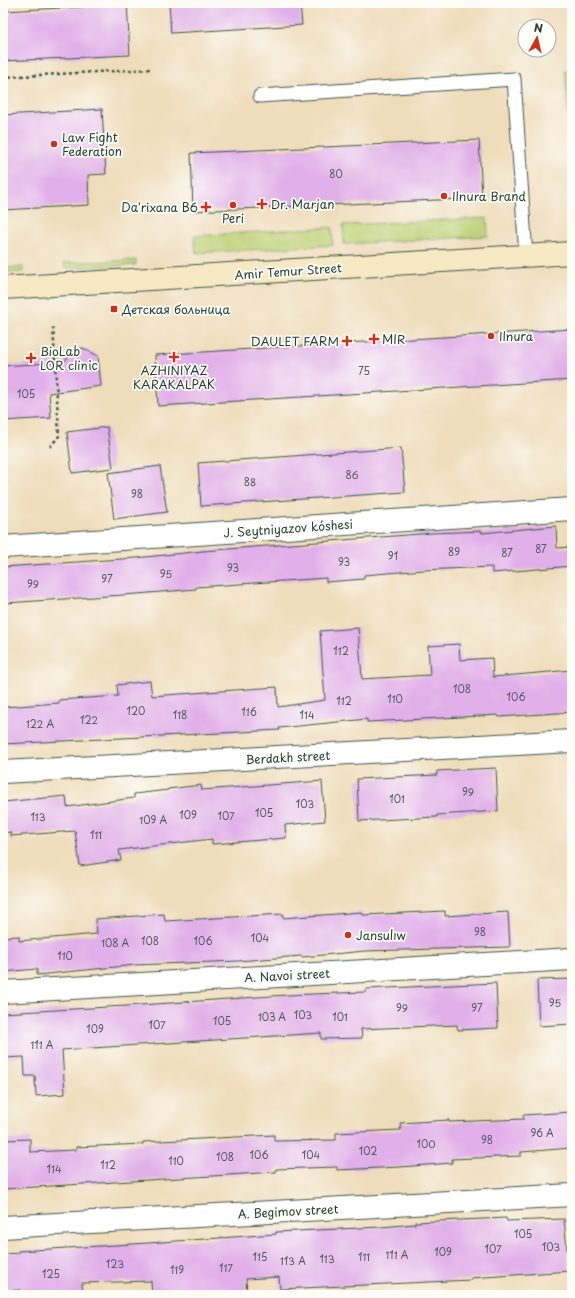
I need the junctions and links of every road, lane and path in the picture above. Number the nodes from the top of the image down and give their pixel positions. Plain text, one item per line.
1 (151, 69) dead end
2 (3, 76) edge
3 (260, 96) dead end
4 (572, 253) edge
5 (526, 256) junction
6 (3, 288) edge
7 (53, 325) dead end
8 (50, 447) dead end
9 (572, 509) edge
10 (3, 547) edge
11 (572, 741) edge
12 (3, 772) edge
13 (572, 959) edge
14 (3, 992) edge
15 (572, 1195) edge
16 (3, 1227) edge

1 - 2 path
3 - 5 lane
4 - 5 main road, Amir Temur Street
5 - 6 main road, Amir Temur Street
7 - 8 path
9 - 10 street, J. Seytniyazov kóshesi
11 - 12 street, Berdakh street
13 - 14 street, A. Navoi street
15 - 16 street, A. Begimov street

